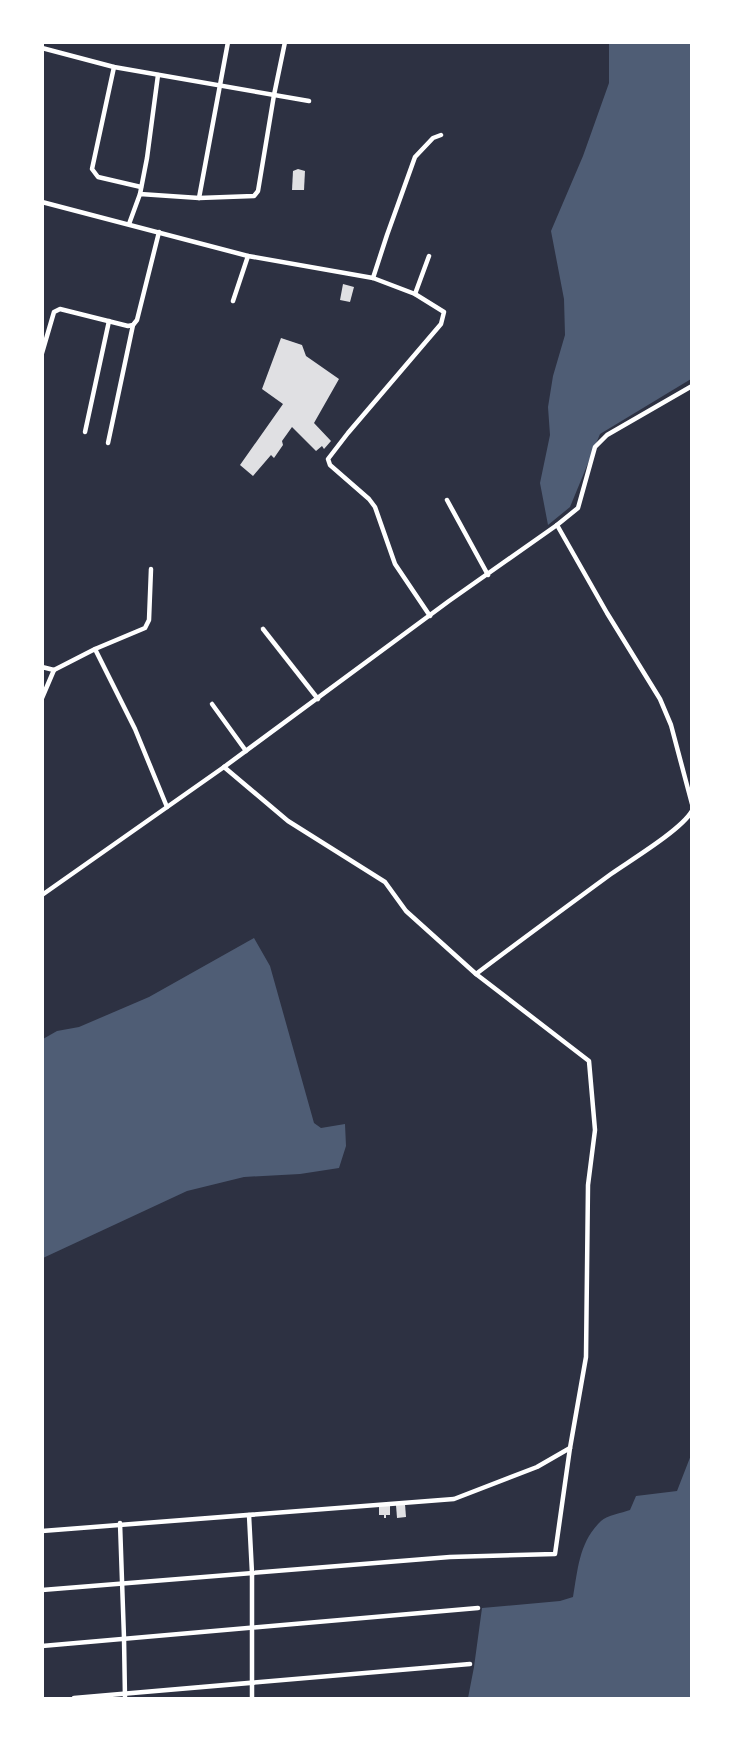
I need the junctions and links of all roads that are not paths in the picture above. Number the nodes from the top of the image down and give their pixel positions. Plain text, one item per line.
1 (228, 42) edge
2 (285, 42) edge
3 (42, 48) edge
4 (114, 67) junction
5 (158, 75) junction
6 (220, 85) junction
7 (274, 95) junction
8 (309, 101) dead end
9 (441, 135) dead end
10 (141, 187) junction
11 (140, 194) junction
12 (199, 198) junction
13 (42, 202) edge
14 (129, 224) junction
15 (159, 232) junction
16 (248, 256) junction
17 (429, 256) dead end
18 (373, 278) junction
19 (415, 294) junction
20 (233, 301) dead end
21 (109, 321) junction
22 (133, 325) junction
23 (42, 353) edge
24 (692, 386) edge
25 (85, 432) dead end
26 (108, 443) dead end
27 (447, 500) dead end
28 (557, 525) junction
29 (151, 569) dead end
30 (488, 575) junction
31 (430, 616) junction
32 (263, 629) dead end
33 (95, 649) junction
34 (42, 667) edge
35 (54, 670) junction
36 (42, 698) edge
37 (318, 699) junction
38 (212, 704) dead end
39 (246, 751) junction
40 (224, 768) junction
41 (692, 804) edge
42 (167, 807) junction
43 (692, 811) edge
44 (42, 895) edge
45 (476, 974) junction
46 (570, 1448) junction
47 (249, 1515) junction
48 (120, 1524) junction
49 (42, 1530) edge
50 (252, 1573) junction
51 (122, 1583) junction
52 (42, 1590) edge
53 (478, 1608) dead end
54 (251, 1627) junction
55 (124, 1638) junction
56 (42, 1646) edge
57 (470, 1664) dead end
58 (252, 1683) junction
59 (125, 1696) edge
60 (74, 1698) edge
61 (252, 1698) edge

1 - 6 street
2 - 7 street
3 - 4 street
4 - 5 street
4 - 10 street
5 - 6 street
5 - 10 street
6 - 7 street
6 - 12 street
7 - 8 street
7 - 12 street
9 - 18 street
10 - 11 street
11 - 12 street
11 - 14 street
13 - 14 street
14 - 15 street
15 - 16 street
15 - 22 street
16 - 18 street
16 - 20 street
17 - 19 street
18 - 19 street
19 - 31 street
21 - 22 street
21 - 23 street
21 - 25 street
22 - 26 street
24 - 28 street
27 - 30 street
28 - 30 street
28 - 41 street
29 - 33 street
30 - 31 street
31 - 37 street
32 - 37 street
33 - 35 street
33 - 42 street
34 - 35 street
35 - 36 street
37 - 39 street
38 - 39 street
39 - 40 street
40 - 42 street
40 - 45 street
42 - 44 street
43 - 45 street
45 - 46 street
46 - 47 street
46 - 50 street
47 - 48 street
47 - 50 street
48 - 49 street
48 - 51 street
50 - 51 street
50 - 54 street
51 - 52 street
51 - 55 street
53 - 54 street
54 - 55 street
54 - 58 street
55 - 56 street
55 - 59 street
57 - 58 street
58 - 59 street
58 - 61 street
59 - 60 street

